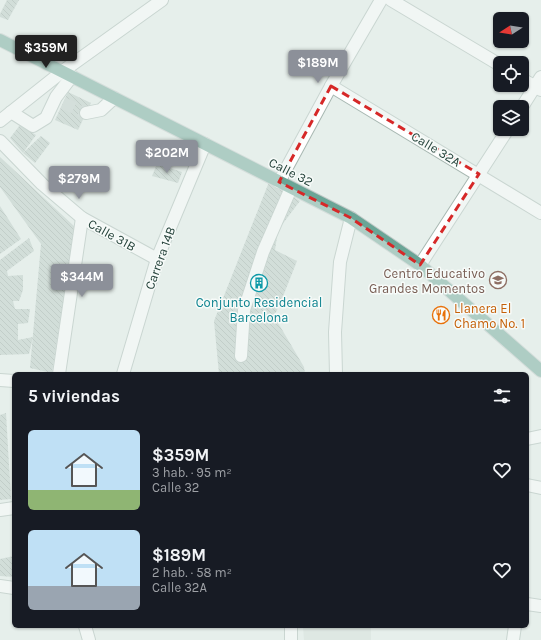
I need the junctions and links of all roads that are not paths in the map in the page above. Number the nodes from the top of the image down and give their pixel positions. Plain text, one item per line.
1 (162, 0) edge
2 (381, 0) edge
3 (392, 0) edge
4 (0, 40) edge
5 (493, 61) edge
6 (67, 74) junction
7 (529, 81) edge
8 (539, 84) edge
9 (44, 86) junction
10 (331, 86) junction
11 (114, 98) junction
12 (60, 100) junction
13 (527, 100) edge
14 (11, 112) junction
15 (86, 113) tunnel mouth
16 (0, 121) edge
17 (503, 136) edge
18 (0, 141) edge
19 (205, 144) junction
20 (479, 174) junction
21 (279, 182) junction
22 (291, 188) junction
23 (541, 213) edge
24 (82, 218) junction
25 (351, 218) junction
26 (157, 259) junction
27 (420, 264) junction
28 (240, 356) dead end
29 (541, 371) edge
30 (59, 372) edge
31 (124, 372) edge
32 (336, 372) edge
33 (0, 380) edge
34 (12, 380) edge
35 (541, 436) edge
36 (529, 439) edge
37 (529, 485) edge
38 (541, 488) edge
39 (12, 508) edge
40 (0, 510) edge
41 (0, 586) edge
42 (12, 588) edge
43 (529, 604) edge
44 (541, 606) edge
45 (86, 628) edge
46 (291, 628) edge
47 (515, 628) edge
48 (89, 640) edge
49 (291, 640) edge
50 (513, 640) edge

1 - 6 street
2 - 10 street
3 - 5 street
4 - 6 main road, Calle 32
6 - 9 street
6 - 11 main road, Calle 32
6 - 12 street
7 - 8 street
8 - 13 street
9 - 12 street
9 - 14 street
10 - 20 street, Calle 32A
10 - 21 street
11 - 15 street
11 - 19 main road, Calle 32
12 - 14 street
14 - 16 street
17 - 20 street
18 - 24 street, Calle 31B
19 - 21 main road, Calle 32
19 - 26 street, Carrera 14B
20 - 23 street, Calle 32A
20 - 27 street
21 - 22 main road, Calle 32
22 - 25 main road, Calle 32
22 - 28 street
24 - 26 street, Calle 31B
24 - 30 street
25 - 27 main road, Calle 32
25 - 32 street
26 - 31 street, Carrera 14B
27 - 29 main road, Calle 32
33 - 34 street
35 - 36 street
37 - 38 street
39 - 40 street
41 - 42 street
43 - 44 street
45 - 48 street
46 - 49 street
47 - 50 street

